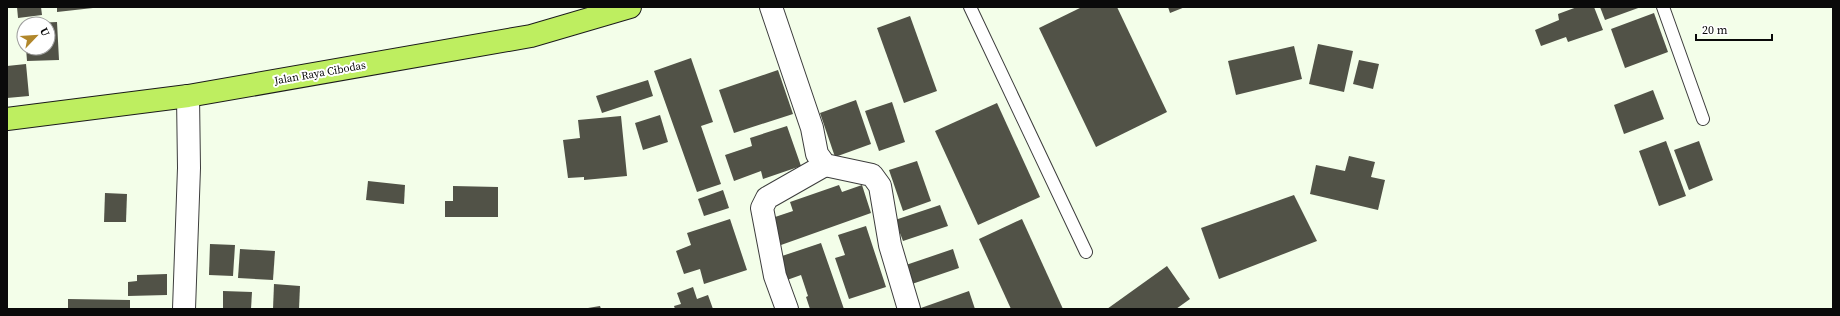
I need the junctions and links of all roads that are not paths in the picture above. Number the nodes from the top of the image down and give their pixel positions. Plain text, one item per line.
1 (630, 7) edge
2 (771, 7) edge
3 (970, 7) edge
4 (1663, 7) edge
5 (188, 96) junction
6 (7, 119) edge
7 (1703, 119) dead end
8 (826, 165) junction
9 (1086, 252) dead end
10 (184, 309) edge
11 (787, 309) edge
12 (908, 309) edge

1 - 5 highway, Jalan Raya Cibodas
2 - 8 street
3 - 9 lane
4 - 7 lane
5 - 6 highway, Jalan Raya Cibodas
5 - 10 street
8 - 11 street
8 - 12 street

